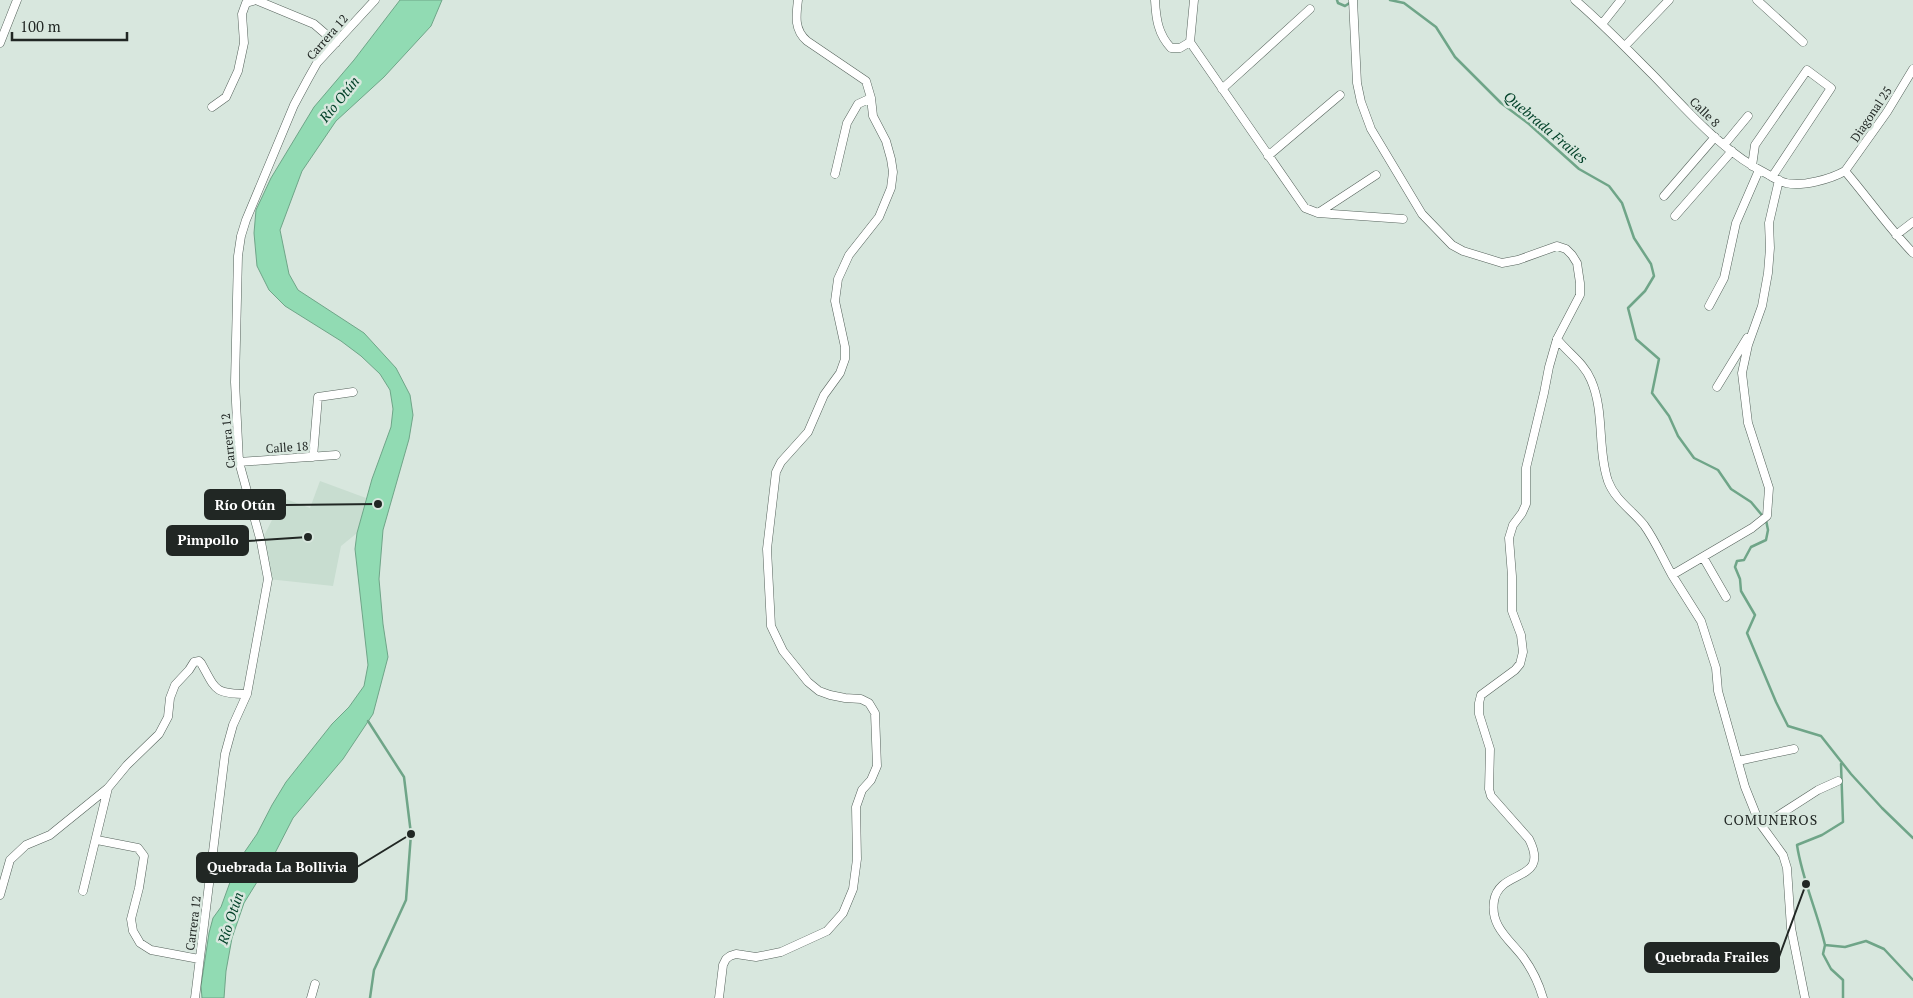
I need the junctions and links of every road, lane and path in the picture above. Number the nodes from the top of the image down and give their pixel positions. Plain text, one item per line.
1 (17, 0) edge
2 (798, 0) edge
3 (1155, 0) edge
4 (1194, 0) edge
5 (1353, 0) edge
6 (1621, 0) edge
7 (1669, 0) edge
8 (1757, 0) edge
9 (372, 1) edge
10 (1578, 1) edge
11 (1310, 9) dead end
12 (1602, 24) junction
13 (336, 42) junction
14 (1190, 42) junction
15 (1803, 42) dead end
16 (0, 43) edge
17 (1624, 46) junction
18 (1913, 69) edge
19 (1222, 89) junction
20 (1340, 94) dead end
21 (871, 98) junction
22 (212, 107) dead end
23 (1748, 116) dead end
24 (1715, 137) junction
25 (1724, 145) junction
26 (1732, 152) junction
27 (1268, 156) junction
28 (1756, 168) junction
29 (1845, 171) junction
30 (835, 174) dead end
31 (1376, 175) dead end
32 (1775, 178) junction
33 (1664, 196) dead end
34 (1318, 212) junction
35 (1675, 216) dead end
36 (1403, 219) dead end
37 (1913, 222) edge
38 (1896, 235) junction
39 (1913, 253) edge
40 (1709, 306) dead end
41 (1756, 324) junction
42 (1557, 339) junction
43 (1717, 387) dead end
44 (353, 392) dead end
45 (336, 455) dead end
46 (313, 457) junction
47 (239, 462) junction
48 (1703, 557) junction
49 (1672, 575) junction
50 (1726, 597) dead end
51 (246, 694) junction
52 (1794, 749) dead end
53 (1738, 761) junction
54 (1838, 781) dead end
55 (108, 788) junction
56 (1762, 826) junction
57 (97, 840) junction
58 (82, 891) dead end
59 (0, 895) edge
60 (199, 960) junction
61 (315, 984) dead end
62 (195, 998) edge
63 (311, 998) edge
64 (719, 998) edge
65 (1543, 998) edge
66 (1806, 998) edge

1 - 16 street
2 - 21 street
3 - 14 street
4 - 14 street
5 - 42 street
6 - 12 street
7 - 17 street
8 - 15 street
9 - 13 street, Carrera 12
10 - 12 street, Calle 8
11 - 19 street
12 - 17 street, Calle 8
13 - 22 street
13 - 47 street, Carrera 12
14 - 19 street
17 - 24 street, Calle 8
18 - 29 street, Diagonal 25
19 - 27 street
20 - 27 street
21 - 30 street
21 - 64 street
23 - 25 street
24 - 25 street, Calle 8
24 - 33 street
25 - 26 street, Calle 8
26 - 28 street, Calle 8
26 - 35 street
27 - 34 street
28 - 32 street, Calle 8
28 - 32 street
28 - 40 street
29 - 32 street, Calle 8
29 - 38 street
31 - 34 street
32 - 41 street
34 - 36 street
37 - 38 street
38 - 39 street
41 - 43 street
41 - 48 street
42 - 49 street
42 - 65 street
44 - 46 street
45 - 46 street, Calle 18
46 - 47 street, Calle 18
47 - 51 street, Carrera 12
48 - 49 street
48 - 50 street
49 - 53 street
51 - 55 street
51 - 60 street, Carrera 12
52 - 53 street
53 - 56 street
54 - 56 street
55 - 57 street
55 - 59 street
56 - 66 street
57 - 58 street
57 - 60 street
60 - 62 street, Carrera 12
61 - 63 street

